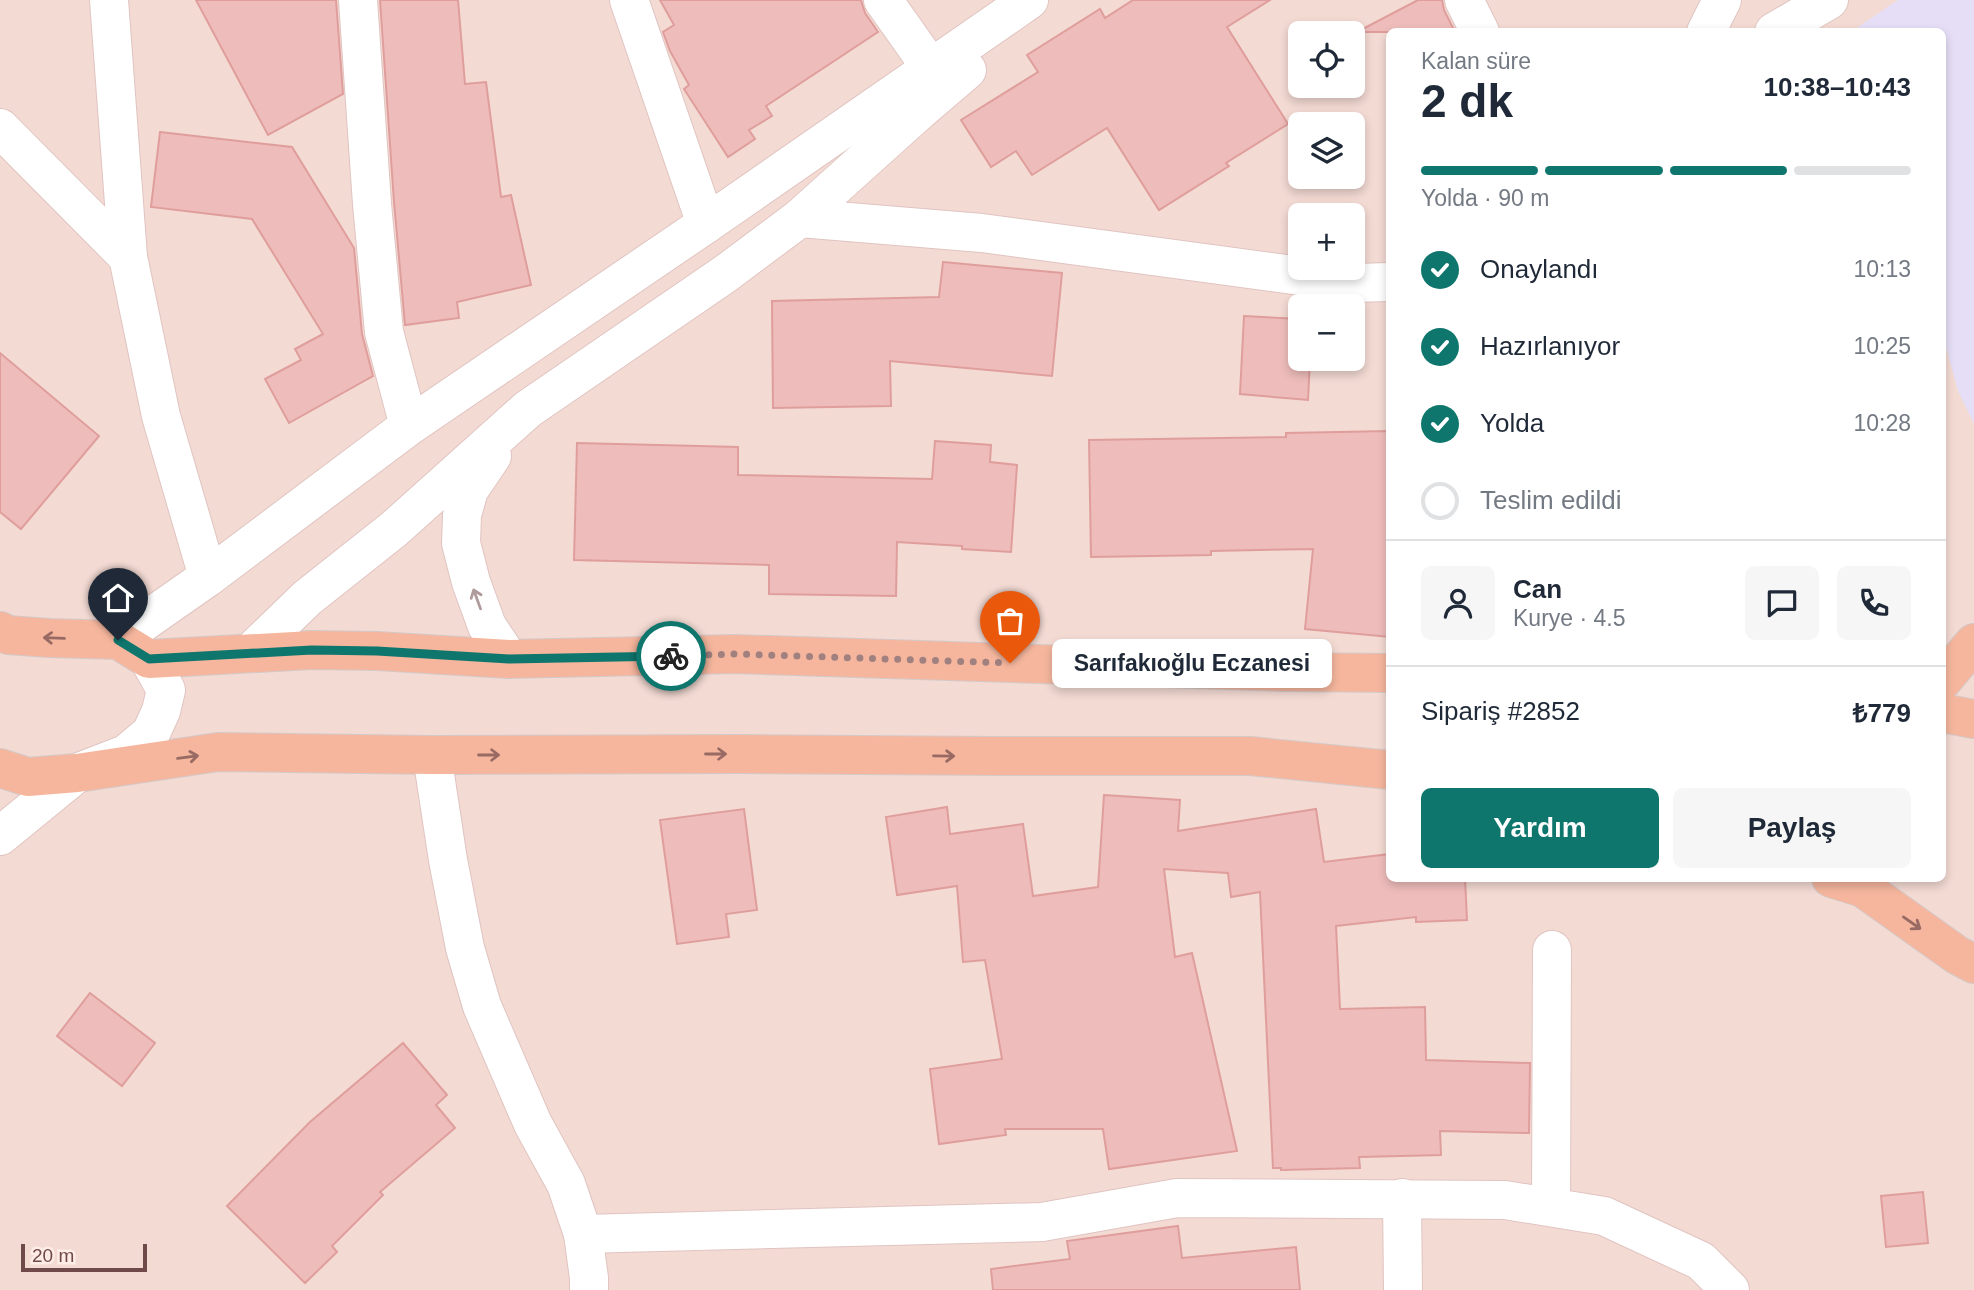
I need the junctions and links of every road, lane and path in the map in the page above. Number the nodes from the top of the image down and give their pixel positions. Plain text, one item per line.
1 (109, 0) edge
2 (358, 0) edge
3 (629, 0) edge
4 (883, 0) edge
5 (1029, 0) edge
6 (1044, 0) edge
7 (1464, 0) edge
8 (1722, 0) edge
9 (1829, 0) edge
10 (1478, 28) edge
11 (1708, 28) edge
12 (1781, 28) edge
13 (931, 68) junction
14 (0, 128) edge
15 (800, 218) junction
16 (706, 225) junction
17 (128, 257) junction
18 (1386, 282) edge
19 (528, 409) junction
20 (409, 426) junction
21 (208, 577) junction
22 (3, 634) edge
23 (1974, 643) edge
24 (134, 649) junction
25 (250, 653) junction
26 (509, 659) junction
27 (1386, 673) edge
28 (1946, 676) edge
29 (1946, 714) edge
30 (1974, 719) edge
31 (432, 755) junction
32 (0, 768) edge
33 (1386, 770) edge
34 (77, 773) junction
35 (0, 836) edge
36 (1851, 882) edge
37 (1552, 950) dead end
38 (1970, 964) edge
39 (1402, 1198) junction
40 (1551, 1208) junction
41 (583, 1234) junction
42 (589, 1290) edge
43 (1403, 1290) edge
44 (1730, 1290) edge

1 - 17 street
2 - 20 street
3 - 16 street
4 - 13 street
5 - 13 street
6 - 15 street
7 - 10 street
8 - 11 street
9 - 12 street
13 - 16 street
14 - 17 street
15 - 18 street
15 - 19 street
16 - 20 street
17 - 21 street
19 - 25 street
26 -> 19 street
20 - 21 street
21 - 24 street
24 -> 22 main road
23 - 28 main road
24 - 25 main road
24 - 34 street
25 - 26 main road
26 - 27 main road
29 - 30 main road
31 -> 33 main road
34 -> 31 main road
31 - 41 street
32 - 34 main road
34 - 35 street
36 -> 38 main road
37 - 40 street
39 - 40 street
39 - 41 street
39 - 43 street
40 - 44 street
41 - 42 street

